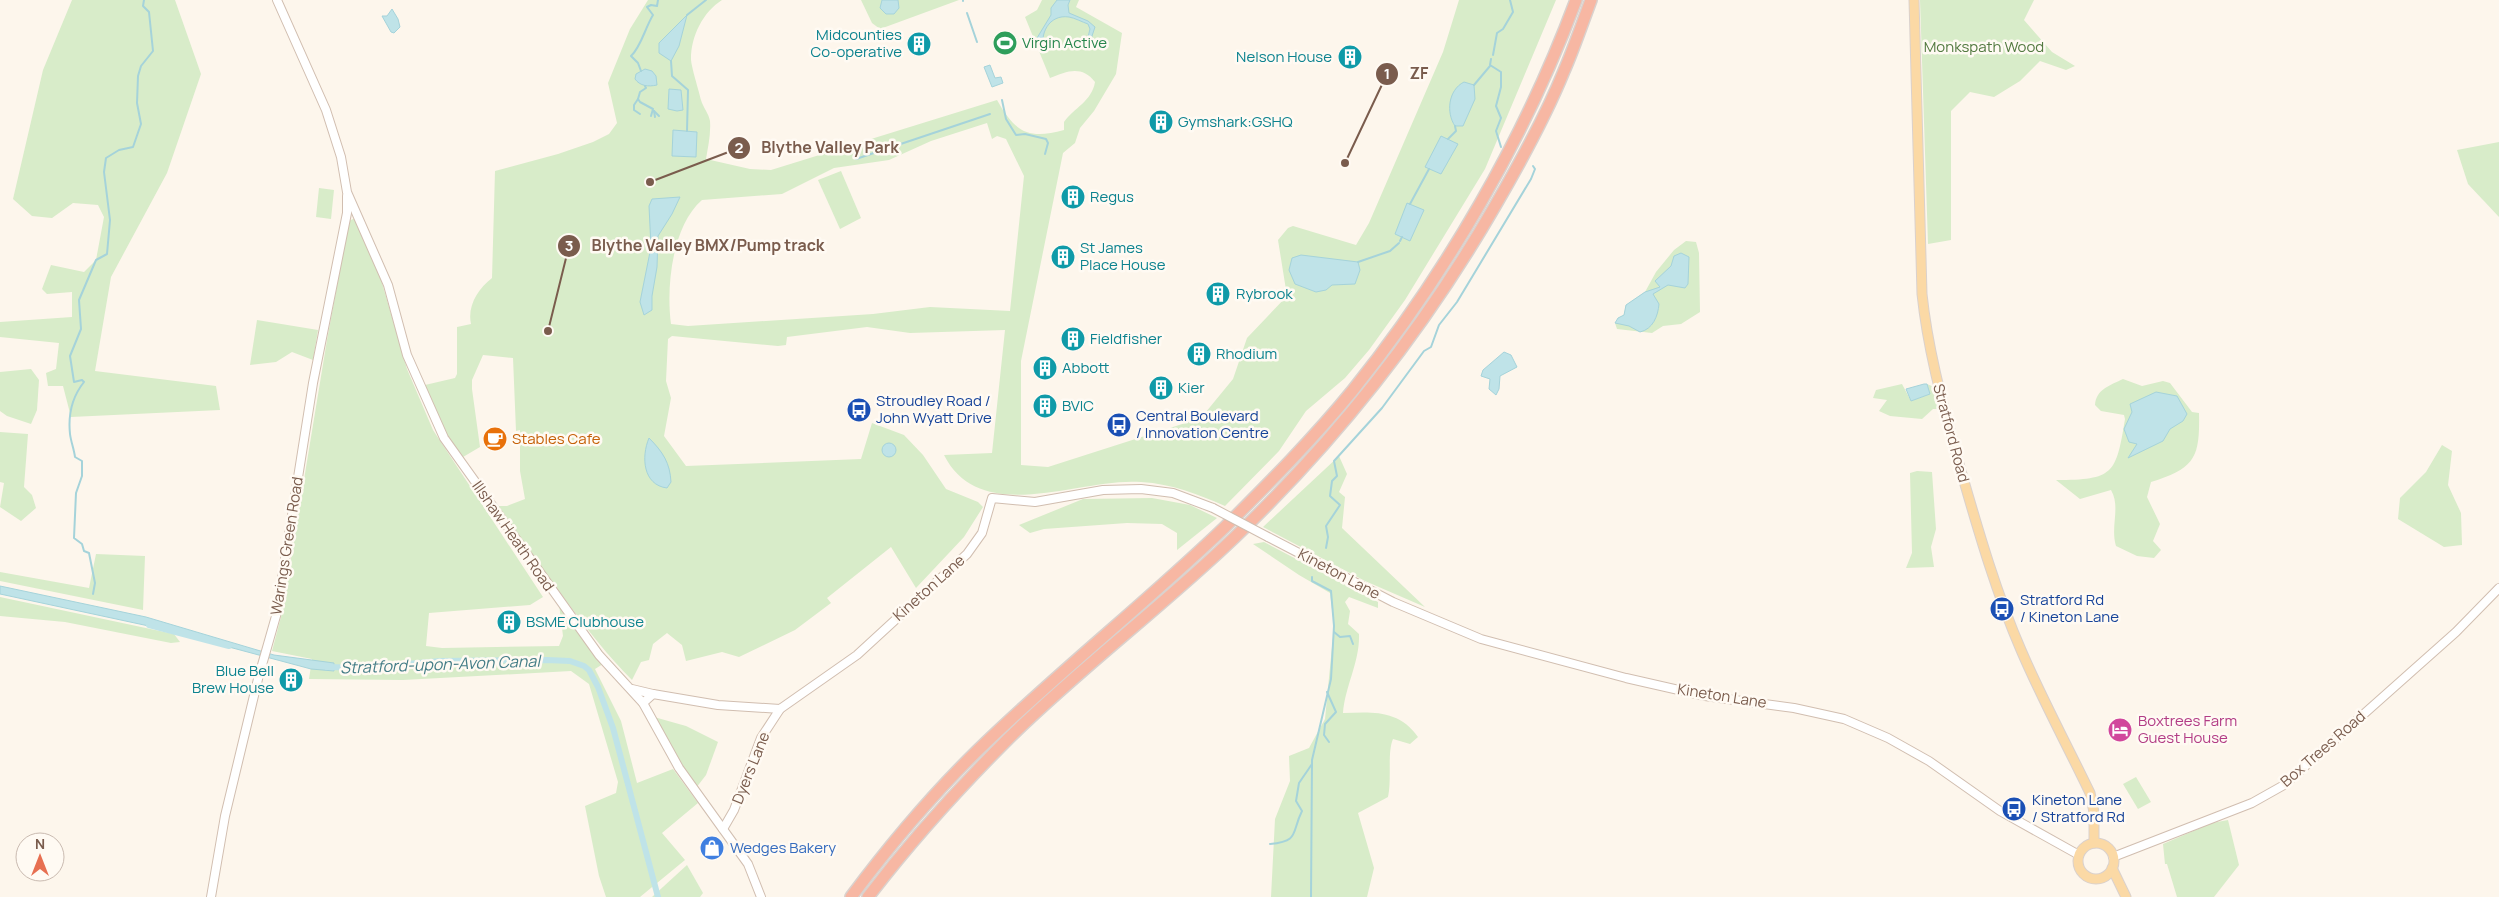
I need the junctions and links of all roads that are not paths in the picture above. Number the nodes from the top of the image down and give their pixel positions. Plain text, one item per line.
1 (277, 0) edge
2 (1576, 0) edge
3 (1591, 0) edge
4 (1914, 0) edge
5 (347, 192) junction
6 (347, 213) junction
7 (356, 213) junction
8 (2499, 588) edge
9 (632, 689) junction
10 (652, 694) junction
11 (643, 704) junction
12 (780, 709) junction
13 (724, 829) junction
14 (2094, 843) junction
15 (2079, 855) junction
16 (2113, 857) junction
17 (2112, 868) junction
18 (2102, 878) junction
19 (2126, 896) edge
20 (211, 897) edge
21 (761, 897) edge
22 (851, 897) edge
23 (868, 897) edge

1 - 5 street, Illshaw Heath Road
2 - 22 highway
3 - 23 highway
4 - 14 main road, Stratford Road
5 - 6 street, Warings Green Road
5 - 7 street, Illshaw Heath Road
6 - 7 street
6 - 20 street, Warings Green Road
7 - 9 street, Illshaw Heath Road
8 - 16 street, Box Trees Road
9 - 10 street
9 - 11 street, Illshaw Heath Road
10 - 11 street
10 - 12 street
11 - 13 street, Illshaw Heath Road
12 - 13 street, Dyers Lane
12 - 15 street, Kineton Lane, bridge
13 - 21 street, Illshaw Heath Road
14 - 15 main road
14 - 16 main road
15 - 18 main road
16 - 17 main road
17 - 18 main road
17 - 19 main road
18 - 19 main road

